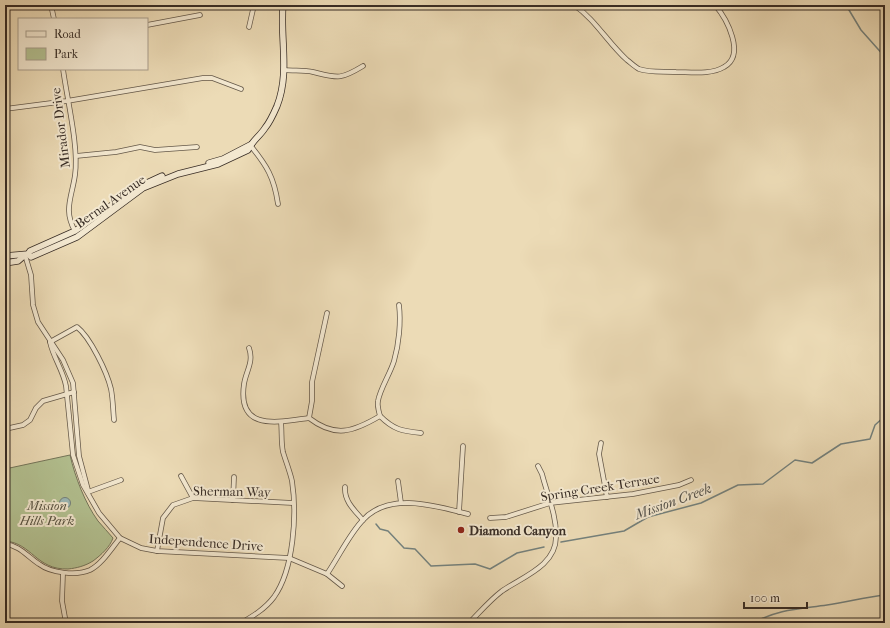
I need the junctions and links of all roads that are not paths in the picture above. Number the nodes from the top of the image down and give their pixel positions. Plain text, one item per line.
1 (51, 5) edge
2 (254, 5) edge
3 (284, 5) edge
4 (574, 5) edge
5 (716, 5) edge
6 (200, 15) dead end
7 (54, 18) edge
8 (148, 25) edge
9 (249, 27) dead end
10 (363, 66) dead end
11 (62, 70) edge
12 (285, 70) junction
13 (241, 89) dead end
14 (67, 101) junction
15 (5, 109) edge
16 (250, 145) junction
17 (197, 147) dead end
18 (76, 156) junction
19 (278, 204) dead end
20 (75, 231) junction
21 (26, 254) junction
22 (5, 256) edge
23 (5, 263) edge
24 (399, 305) dead end
25 (327, 313) dead end
26 (50, 342) junction
27 (249, 348) dead end
28 (74, 392) junction
29 (67, 394) junction
30 (380, 416) junction
31 (309, 418) junction
32 (114, 420) dead end
33 (281, 422) junction
34 (5, 429) edge
35 (421, 434) dead end
36 (601, 443) dead end
37 (463, 446) dead end
38 (538, 466) dead end
39 (181, 476) dead end
40 (234, 477) dead end
41 (121, 480) dead end
42 (691, 480) dead end
43 (398, 481) dead end
44 (345, 487) dead end
45 (88, 492) junction
46 (607, 497) junction
47 (193, 498) junction
48 (233, 500) junction
49 (293, 503) junction
50 (401, 503) junction
51 (550, 503) junction
52 (458, 512) junction
53 (468, 514) dead end
54 (490, 518) dead end
55 (363, 520) junction
56 (120, 538) junction
57 (5, 544) edge
58 (157, 551) junction
59 (289, 558) junction
60 (63, 573) junction
61 (327, 574) junction
62 (342, 586) dead end
63 (66, 623) edge
64 (240, 623) edge
65 (469, 623) edge
66 (810, 623) edge
67 (845, 623) edge

1 - 7 street
2 - 9 street
3 - 12 main road, Bernal Avenue
4 - 5 street
6 - 8 street
10 - 12 street
11 - 14 street, Mirador Drive
12 - 16 main road, Bernal Avenue
13 - 14 street
14 - 15 street
14 - 18 street, Mirador Drive
16 - 19 street
16 - 20 main road, Bernal Avenue
16 - 21 main road, Bernal Avenue
17 - 18 street
18 - 20 street, Mirador Drive
20 - 21 main road, Bernal Avenue
21 - 22 main road, Bernal Avenue
21 - 23 main road, Bernal Avenue
21 - 26 street, Independence Drive
24 - 30 street
25 - 31 street
26 - 28 street, Independence Drive
26 - 29 street, Independence Drive
26 - 32 street
27 - 33 street
28 - 29 street
28 - 45 street, Independence Drive
29 - 34 street
29 - 45 street, Independence Drive
30 - 31 street
30 - 35 street
31 - 33 street
33 - 49 street
36 - 46 street
37 - 52 street
38 - 51 street
39 - 47 street
40 - 48 street
41 - 45 street
42 - 46 street, Spring Creek Terrace
43 - 50 street
44 - 55 street
45 - 56 street, Independence Drive
46 - 51 street, Spring Creek Terrace
47 - 48 street, Sherman Way
47 - 58 street, Sherman Way
48 - 49 street, Sherman Way
49 - 59 street
50 - 52 street
50 - 55 street
51 - 54 street, Spring Creek Terrace
51 - 65 street
52 - 53 street
55 - 61 street
56 - 58 street, Independence Drive
56 - 60 street
57 - 60 street
58 - 59 street, Independence Drive
59 - 61 street, Independence Drive
59 - 64 street
60 - 63 street
61 - 62 street, Independence Drive
66 - 67 street

